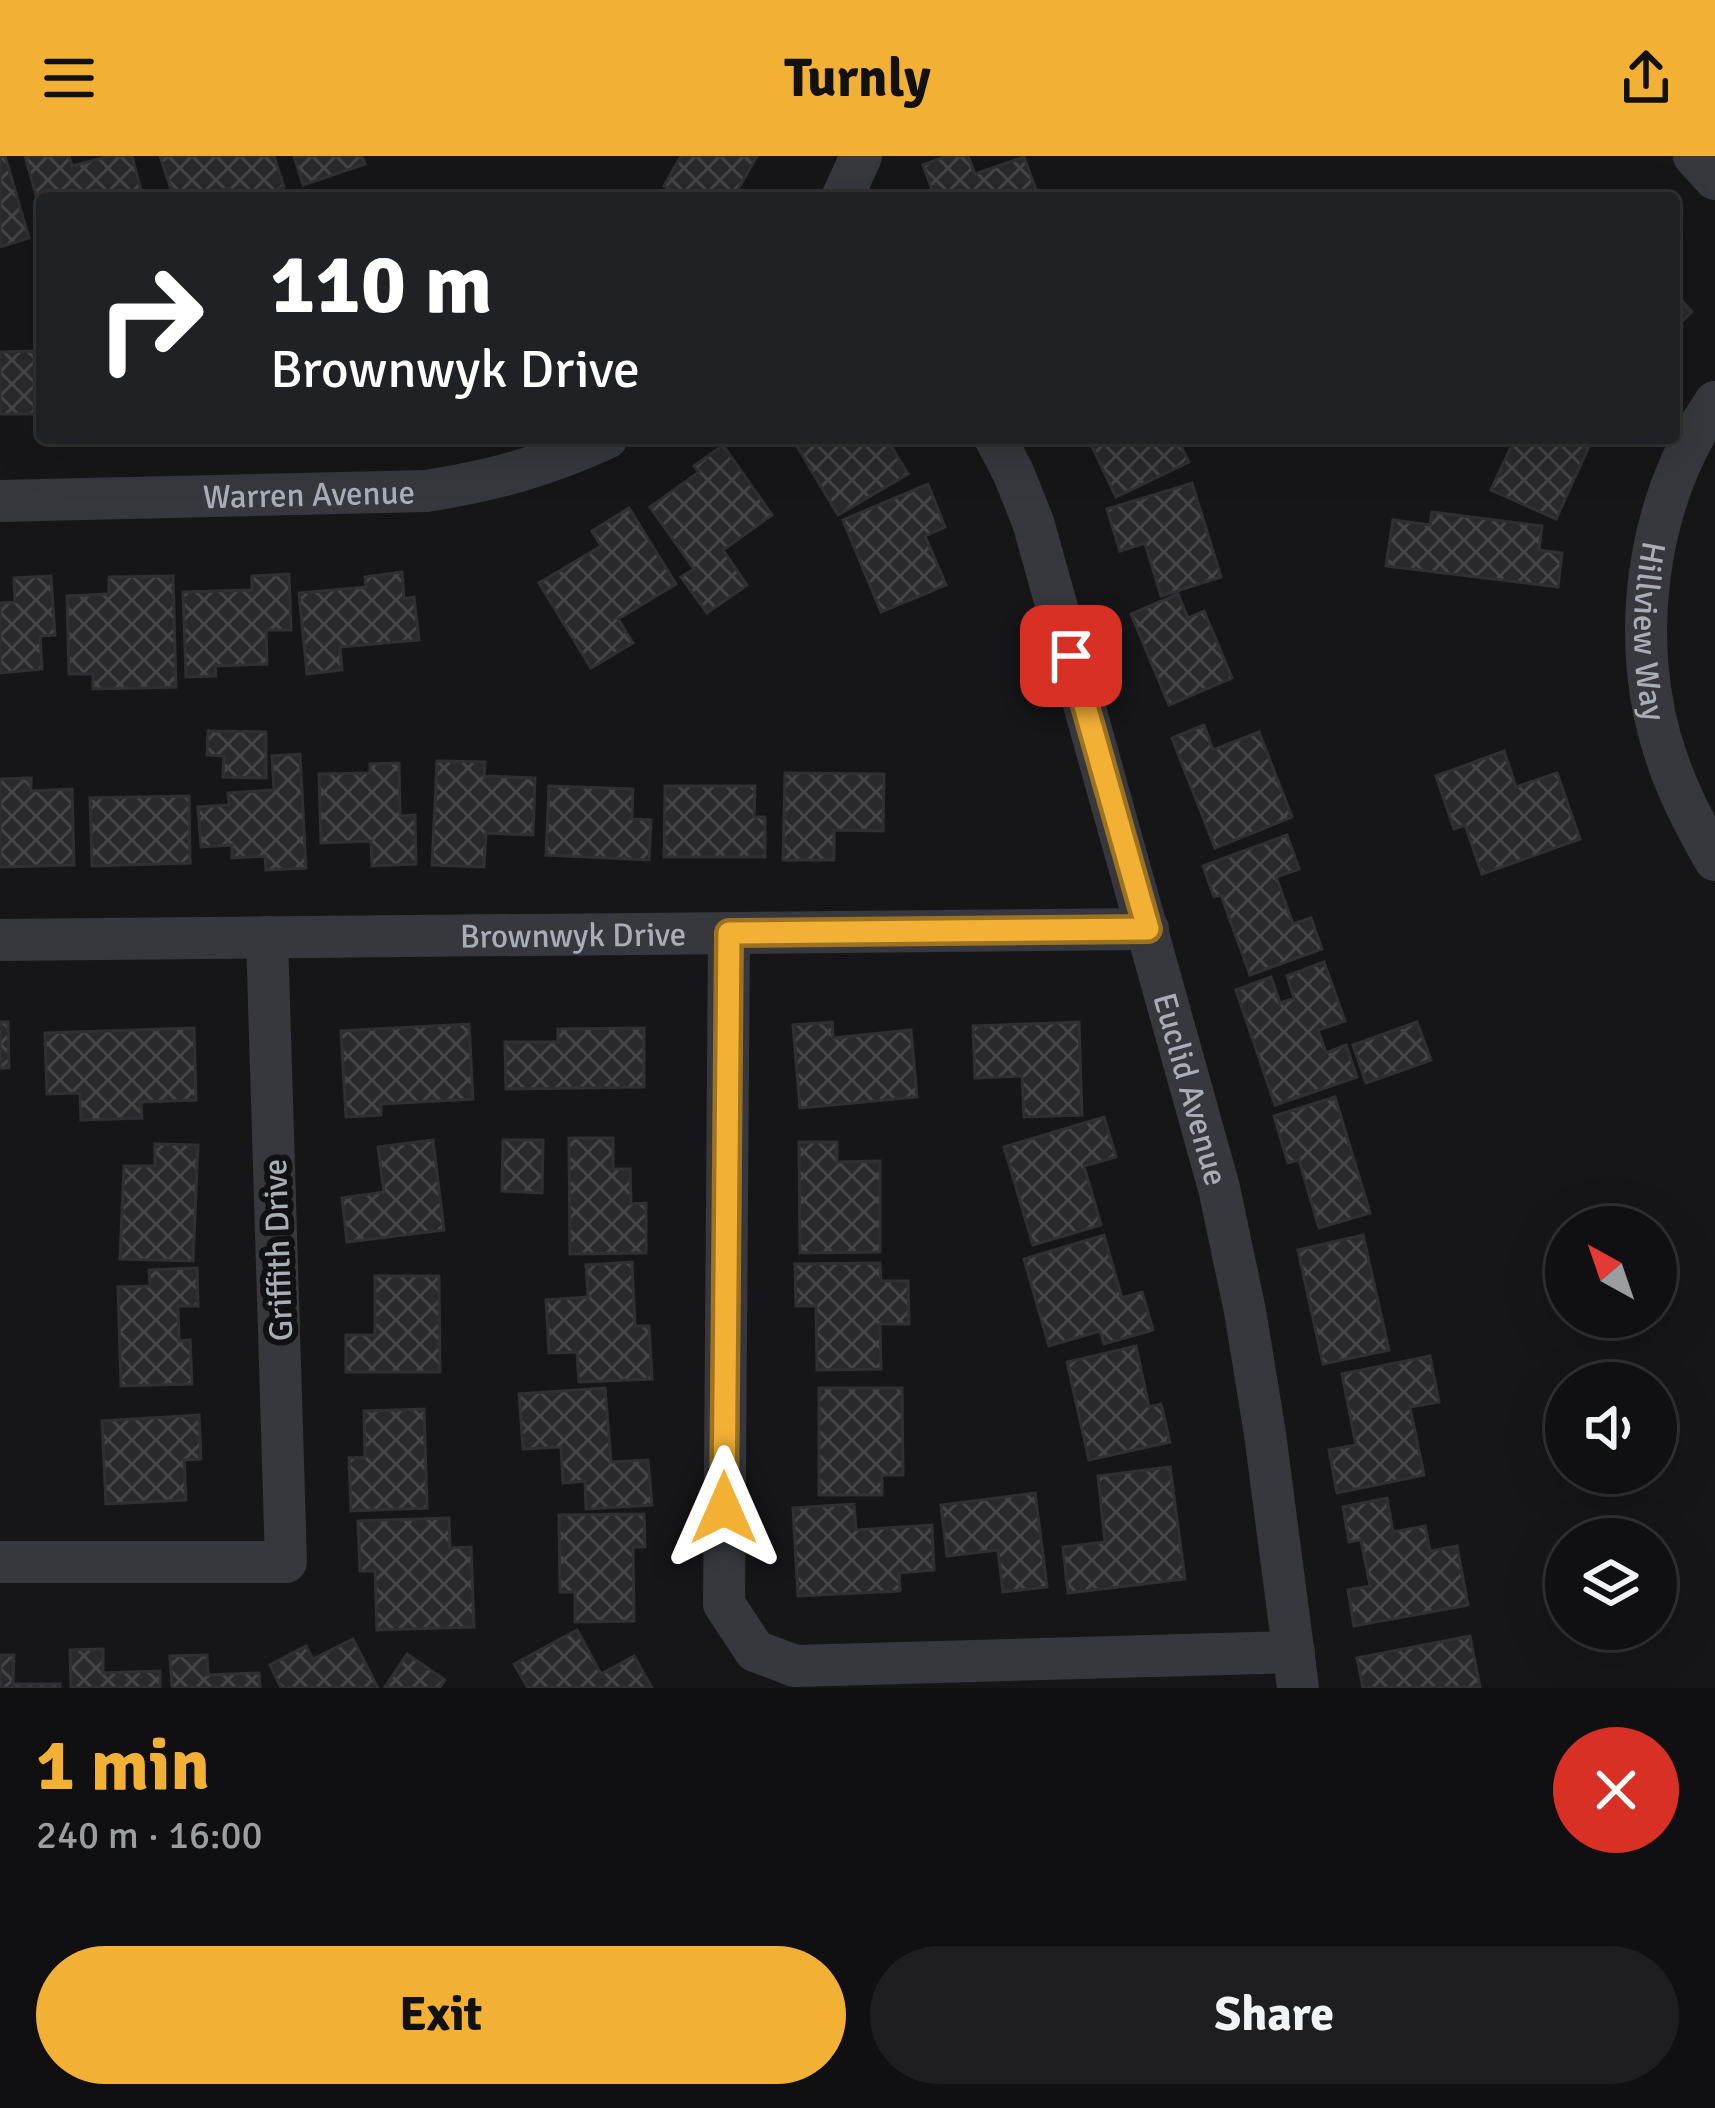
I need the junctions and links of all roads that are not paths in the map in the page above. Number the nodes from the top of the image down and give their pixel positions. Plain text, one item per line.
1 (861, 156) edge
2 (1694, 156) edge
3 (1715, 179) edge
4 (845, 192) edge
5 (1715, 402) edge
6 (594, 444) edge
7 (998, 444) edge
8 (0, 501) edge
9 (1715, 860) edge
10 (1148, 929) junction
11 (729, 933) junction
12 (267, 937) junction
13 (0, 940) edge
14 (0, 1562) edge
15 (1296, 1670) edge

1 - 4 street
2 - 3 street
5 - 9 street, Hillview Way
6 - 8 street, Warren Avenue
7 - 10 street, Euclid Avenue
10 - 11 street, Brownwyk Drive
10 - 15 street, Euclid Avenue
11 - 12 street, Brownwyk Drive
11 - 15 street
12 - 13 street, Brownwyk Drive
12 - 14 street, Griffith Drive

